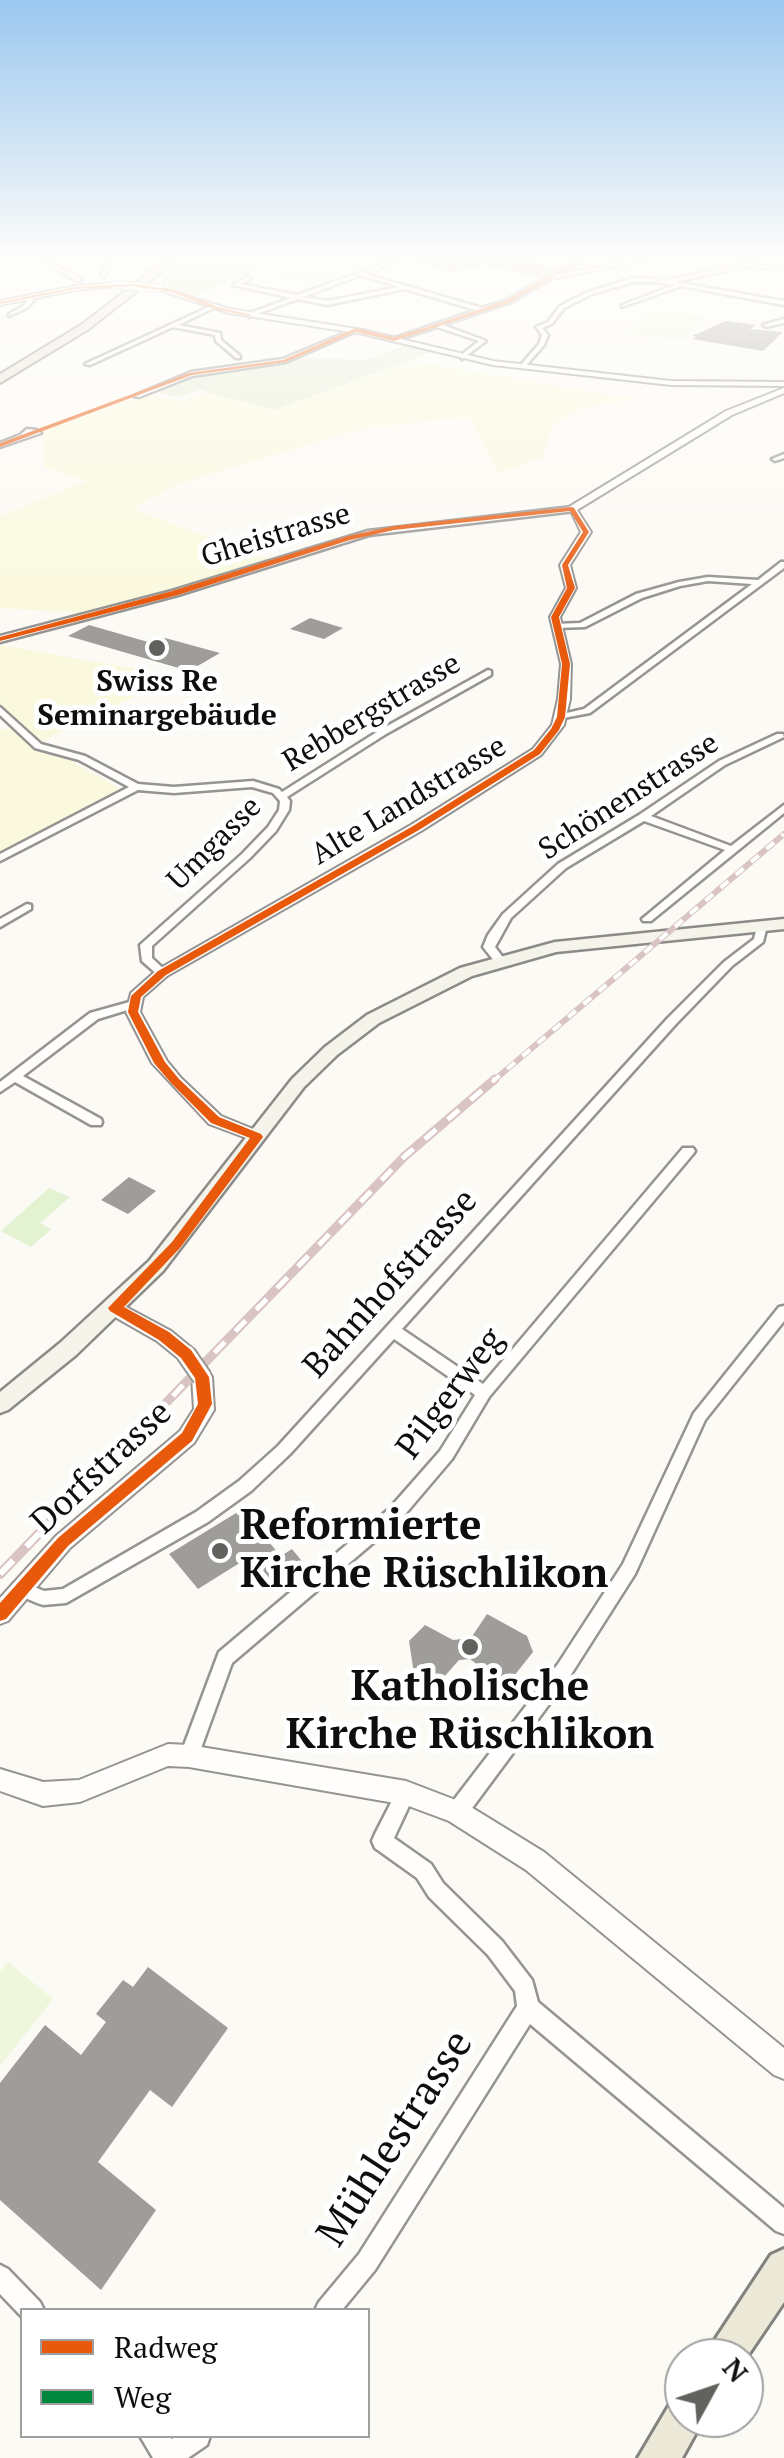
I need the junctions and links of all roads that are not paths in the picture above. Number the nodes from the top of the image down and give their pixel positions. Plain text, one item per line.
1 (200, 373) edge
2 (577, 373) edge
3 (784, 387) edge
4 (136, 396) dead end
5 (26, 435) dead end
6 (0, 446) edge
7 (572, 509) junction
8 (782, 567) edge
9 (757, 582) junction
10 (557, 626) junction
11 (0, 639) edge
12 (488, 673) dead end
13 (0, 710) edge
14 (560, 717) junction
15 (6, 724) edge
16 (780, 736) dead end
17 (136, 787) junction
18 (282, 796) junction
19 (784, 808) edge
20 (644, 818) junction
21 (731, 849) junction
22 (0, 858) edge
23 (27, 908) dead end
24 (647, 919) dead end
25 (0, 924) edge
26 (784, 924) edge
27 (762, 926) junction
28 (499, 960) junction
29 (162, 973) junction
30 (133, 1004) junction
31 (15, 1077) junction
32 (0, 1088) edge
33 (96, 1122) dead end
34 (257, 1137) junction
35 (688, 1151) dead end
36 (115, 1308) junction
37 (784, 1311) edge
38 (392, 1330) junction
39 (484, 1393) junction
40 (0, 1404) edge
41 (20, 1588) junction
42 (0, 1614) edge
43 (189, 1756) junction
44 (0, 1780) edge
45 (406, 1792) junction
46 (457, 1812) junction
47 (528, 2008) junction
48 (784, 2065) edge
49 (784, 2223) edge
50 (784, 2268) edge
51 (0, 2277) edge
52 (30, 2308) edge
53 (329, 2308) edge
54 (737, 2338) edge
55 (195, 2438) edge
56 (168, 2456) edge

1 - 4 street
2 - 3 street
3 - 7 street
5 - 6 street
7 - 10 street
7 - 11 street, Gheistrasse
8 - 9 street
9 - 10 street
9 - 14 street
10 - 14 street
12 - 18 street, Rebbergstrasse
13 - 15 street, Umgasse
14 - 29 street, Alte Landstrasse
15 - 17 street, Umgasse
16 - 20 street, Schönenstrasse
17 - 18 street, Umgasse
17 - 22 street
18 - 29 street, Umgasse
19 - 21 street
20 - 21 street
20 - 28 street, Schönenstrasse
21 - 24 street
23 - 25 street
26 - 27 main road
27 - 28 main road
27 - 38 street, Bahnhofstrasse
28 - 34 main road
29 - 30 street, Alte Landstrasse
30 - 31 street, Alte Landstrasse
30 - 34 street
31 - 32 street, Alte Landstrasse
31 - 33 street
34 - 36 main road
35 - 39 street, Pilgerweg
36 - 40 main road
36 - 41 street, Dorfstrasse, bridge
37 - 46 street
38 - 39 street
38 - 41 street, Bahnhofstrasse
39 - 43 street, Pilgerweg
41 - 42 street
43 - 44 street
43 - 45 street
45 - 46 street
45 - 47 street
46 - 48 street
47 - 49 street
47 - 53 street, Mühlestrasse
50 - 54 main road
51 - 52 street
55 - 56 street

